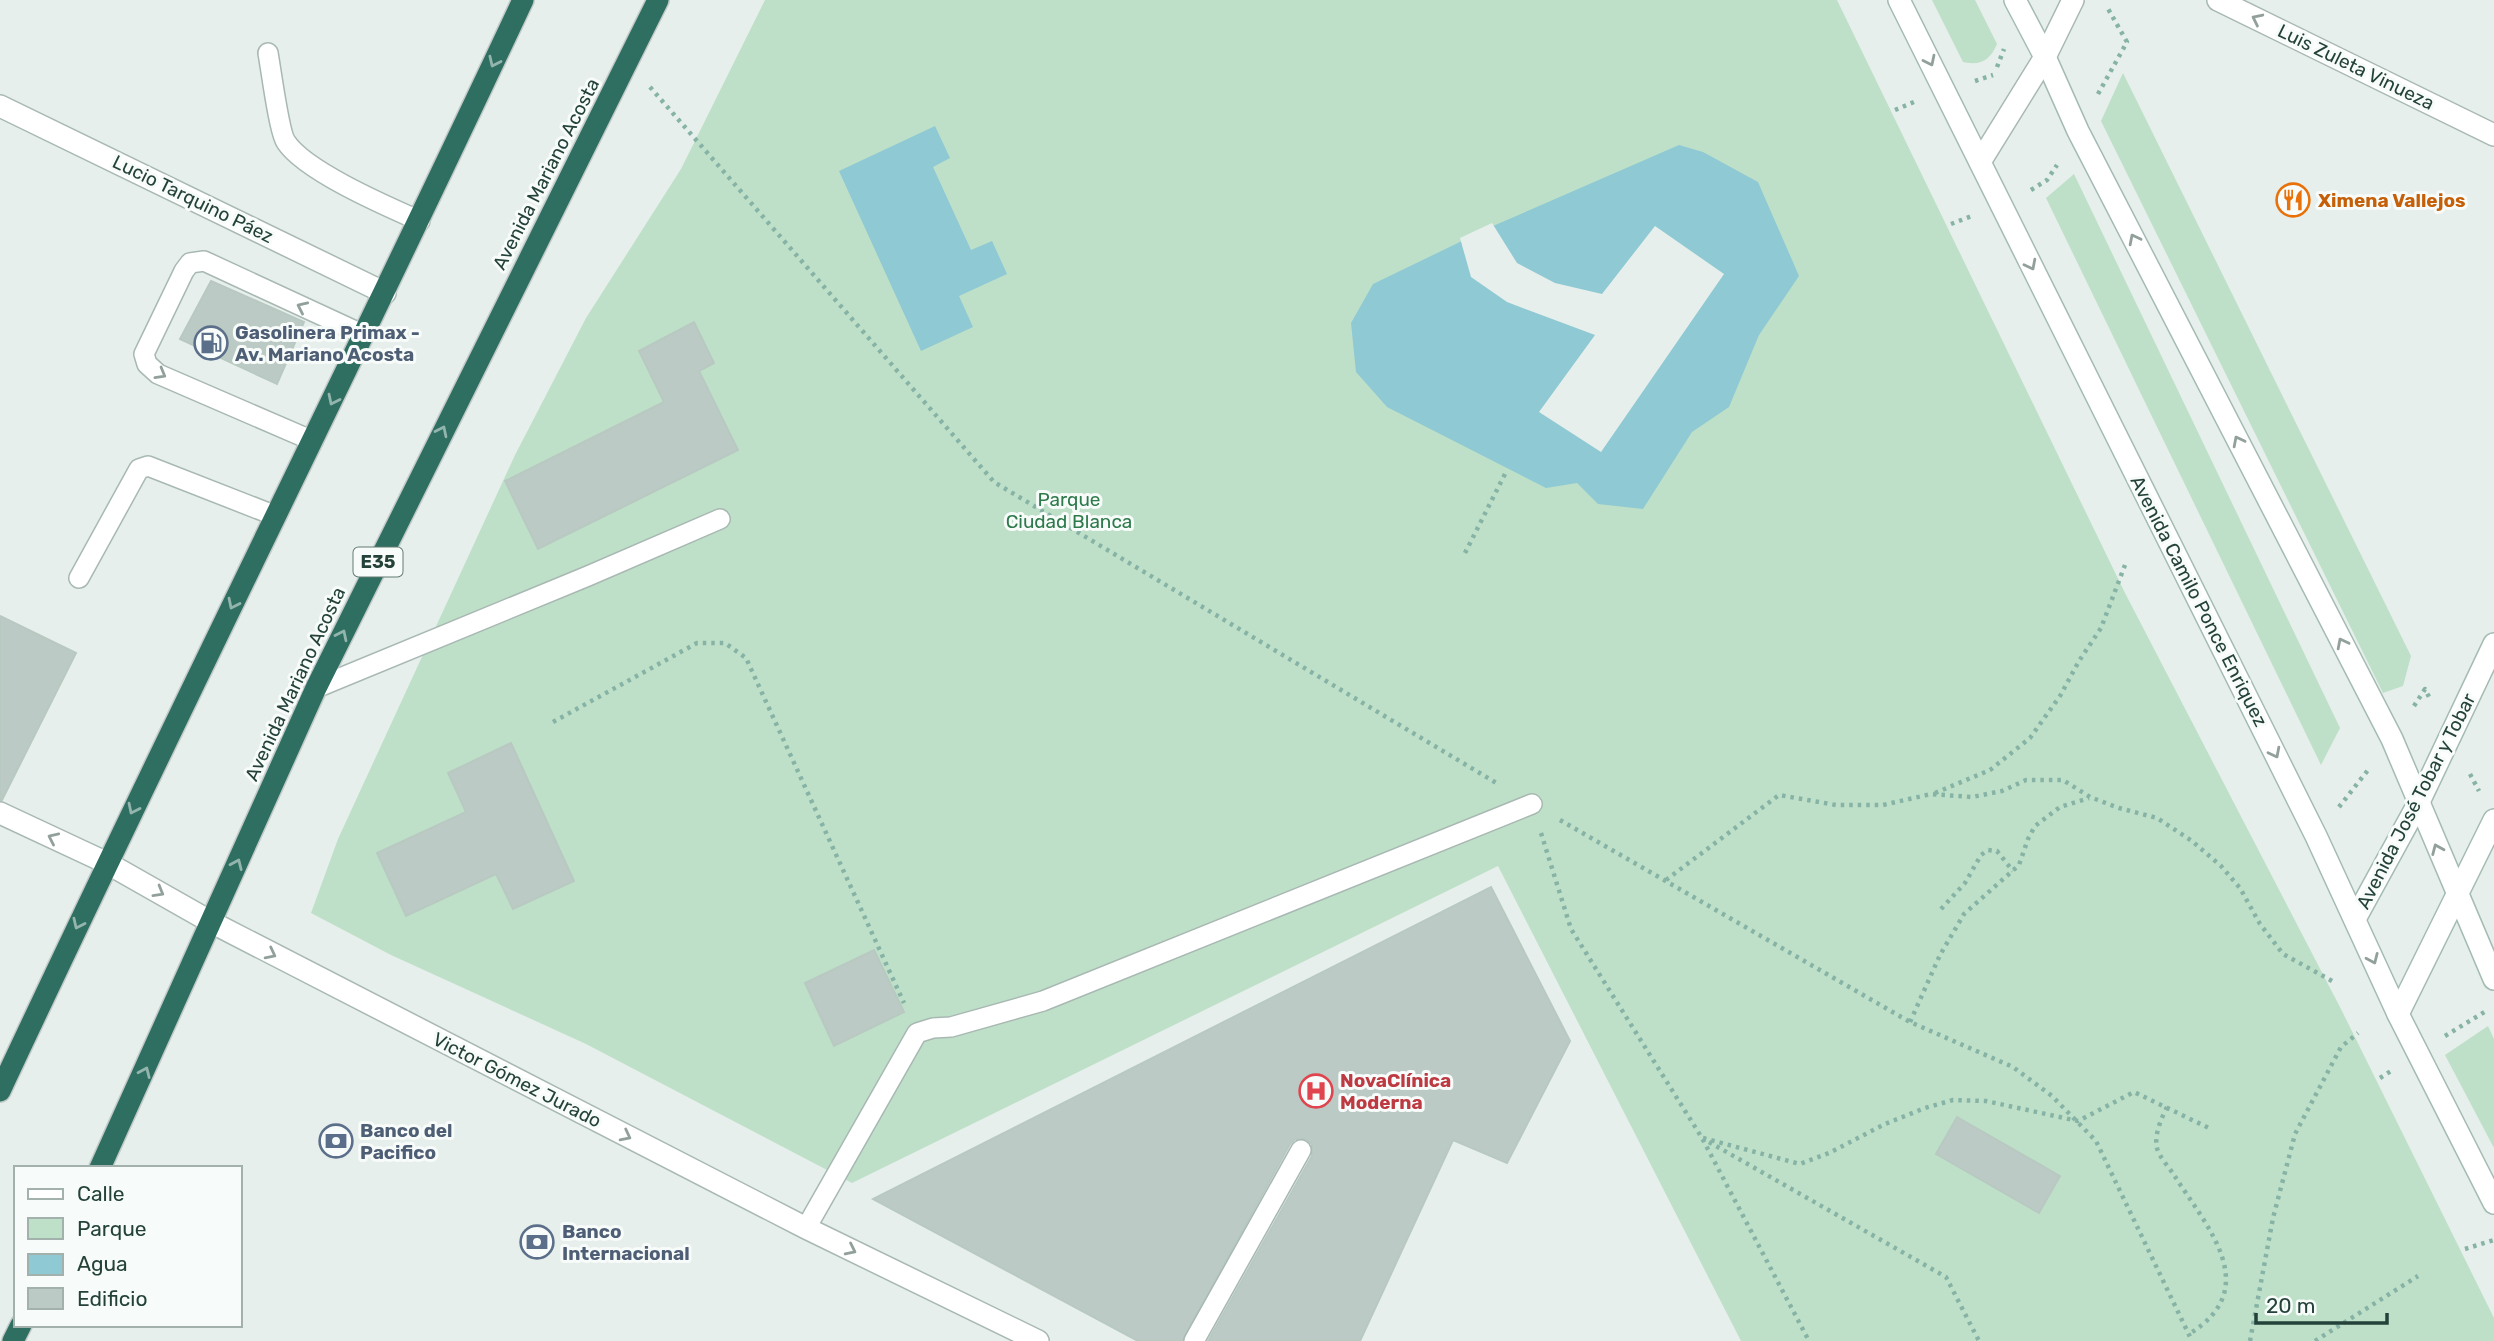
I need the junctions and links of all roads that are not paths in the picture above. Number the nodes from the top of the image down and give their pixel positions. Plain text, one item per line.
1 (523, 0) edge
2 (658, 0) edge
3 (1899, 0) edge
4 (2015, 0) edge
5 (2073, 0) edge
6 (2218, 0) edge
7 (268, 53) dead end
8 (2045, 57) junction
9 (0, 106) edge
10 (2494, 135) edge
11 (1980, 162) junction
12 (419, 221) junction
13 (385, 293) junction
14 (364, 335) junction
15 (313, 441) junction
16 (276, 516) junction
17 (720, 519) dead end
18 (79, 578) dead end
19 (2494, 644) edge
20 (316, 688) junction
21 (1532, 804) road end
22 (2418, 804) junction
23 (0, 813) edge
24 (2494, 820) edge
25 (107, 863) junction
26 (2457, 896) junction
27 (2355, 919) junction
28 (211, 922) junction
29 (2494, 979) edge
30 (2398, 1014) junction
31 (0, 1091) edge
32 (1301, 1150) dead end
33 (101, 1166) edge
34 (2494, 1203) edge
35 (806, 1228) junction
36 (1038, 1341) edge
37 (1194, 1341) edge

1 -> 12 highway
20 -> 2 highway, Avenida Mariano Acosta / E35
3 -> 11 street, Avenida Camilo Ponce Enriquez
4 - 8 street
5 - 8 street
10 -> 6 street, Luis Zuleta Vinueza
7 - 12 lane
8 - 11 street
22 -> 8 street
9 - 13 street, Lucio Tarquino Páez
11 -> 27 street, Avenida Camilo Ponce Enriquez
12 - 13 highway
13 - 14 highway
14 -> 15 highway
14 -> 15 lane
15 - 16 highway
16 - 18 lane
16 -> 25 highway
17 - 20 lane
19 - 22 street, Avenida José Tobar y Tobar
28 -> 20 highway, Avenida Mariano Acosta / E35
21 - 35 lane
26 -> 22 street
22 - 27 street, Avenida José Tobar y Tobar
25 -> 23 street, Victor Gómez Jurado
24 - 26 street
25 -> 28 street, Victor Gómez Jurado
25 -> 31 highway
26 - 29 street
26 - 30 street
27 -> 30 street, Avenida Camilo Ponce Enriquez
33 -> 28 highway, Avenida Mariano Acosta / E35
28 -> 35 street, Victor Gómez Jurado
30 - 34 street, Avenida Camilo Ponce Enriquez
32 - 37 lane
35 -> 36 street, Victor Gómez Jurado

